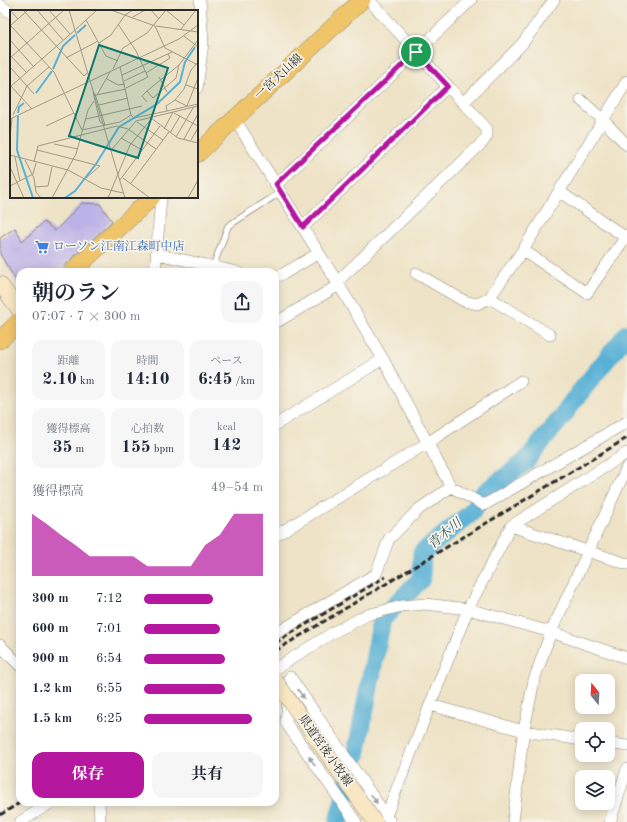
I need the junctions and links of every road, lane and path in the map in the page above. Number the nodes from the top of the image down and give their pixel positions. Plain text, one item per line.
1 (200, 0) edge
2 (362, 0) edge
3 (369, 0) edge
4 (471, 0) edge
5 (554, 0) edge
6 (0, 5) edge
7 (10, 12) edge
8 (416, 52) junction
9 (198, 81) edge
10 (627, 81) edge
11 (448, 86) junction
12 (581, 100) dead end
13 (463, 103) junction
14 (234, 118) junction
15 (603, 120) junction
16 (627, 145) edge
17 (198, 153) edge
18 (278, 188) junction
19 (560, 192) junction
20 (151, 198) edge
21 (161, 198) edge
22 (303, 227) junction
23 (626, 236) edge
24 (523, 250) junction
25 (319, 253) junction
26 (157, 254) junction
27 (213, 267) junction
28 (76, 268) edge
29 (156, 268) edge
30 (218, 268) edge
31 (416, 273) dead end
32 (279, 276) edge
33 (0, 284) edge
34 (338, 284) junction
35 (490, 298) junction
36 (16, 306) edge
37 (279, 321) edge
38 (16, 325) edge
39 (550, 335) dead end
40 (0, 340) edge
41 (383, 359) junction
42 (521, 381) dead end
43 (627, 422) edge
44 (279, 423) edge
45 (429, 442) junction
46 (626, 454) edge
47 (627, 468) edge
48 (451, 487) junction
49 (511, 526) junction
50 (279, 534) edge
51 (588, 552) junction
52 (627, 564) edge
53 (468, 609) junction
54 (279, 632) edge
55 (551, 632) junction
56 (0, 645) edge
57 (627, 658) edge
58 (16, 662) edge
59 (279, 667) edge
60 (282, 679) edge
61 (430, 705) junction
62 (524, 732) junction
63 (575, 739) edge
64 (615, 744) edge
65 (627, 746) edge
66 (627, 769) edge
67 (46, 806) edge
68 (99, 806) edge
69 (354, 819) edge
70 (384, 820) edge
71 (20, 822) edge
72 (100, 822) edge
73 (513, 822) edge
74 (610, 822) edge

1 - 9 street
2 - 14 main road, 一宮犬山線
3 - 8 street
4 - 8 street
5 - 13 street
6 - 7 street
8 - 11 street
8 - 18 street
10 - 15 street
11 - 13 street
11 - 22 street
12 - 15 street
13 - 34 street
14 - 17 main road, 一宮犬山線
14 - 18 street
15 - 16 street
15 - 19 street
18 - 22 street
18 - 27 lane
19 - 23 street
19 - 24 street
20 - 28 main road
21 - 26 street
22 - 25 street
23 - 24 street
24 - 35 street
25 - 32 street
25 - 34 street
26 - 27 street
26 - 29 street
27 - 30 street
31 - 35 street
33 - 36 main road
34 - 37 street
34 - 41 street
35 - 39 street
38 - 40 main road
41 - 44 street
41 - 45 street
42 - 45 street
43 - 48 street
45 - 48 street
45 - 50 street
46 - 49 street
47 - 51 street
48 - 54 street
49 - 51 street
49 - 53 street
51 - 52 street
51 - 55 street
53 - 55 street
53 - 59 street
53 - 61 street
55 - 57 street
55 - 62 street
56 - 58 street
69 -> 60 street
60 - 70 main road, 県道宮後小牧線, bridge
60 -> 70 street
61 - 62 street
61 - 70 street
62 - 63 street
62 - 73 street
64 - 65 street
66 - 74 street
67 - 71 street
68 - 72 street

